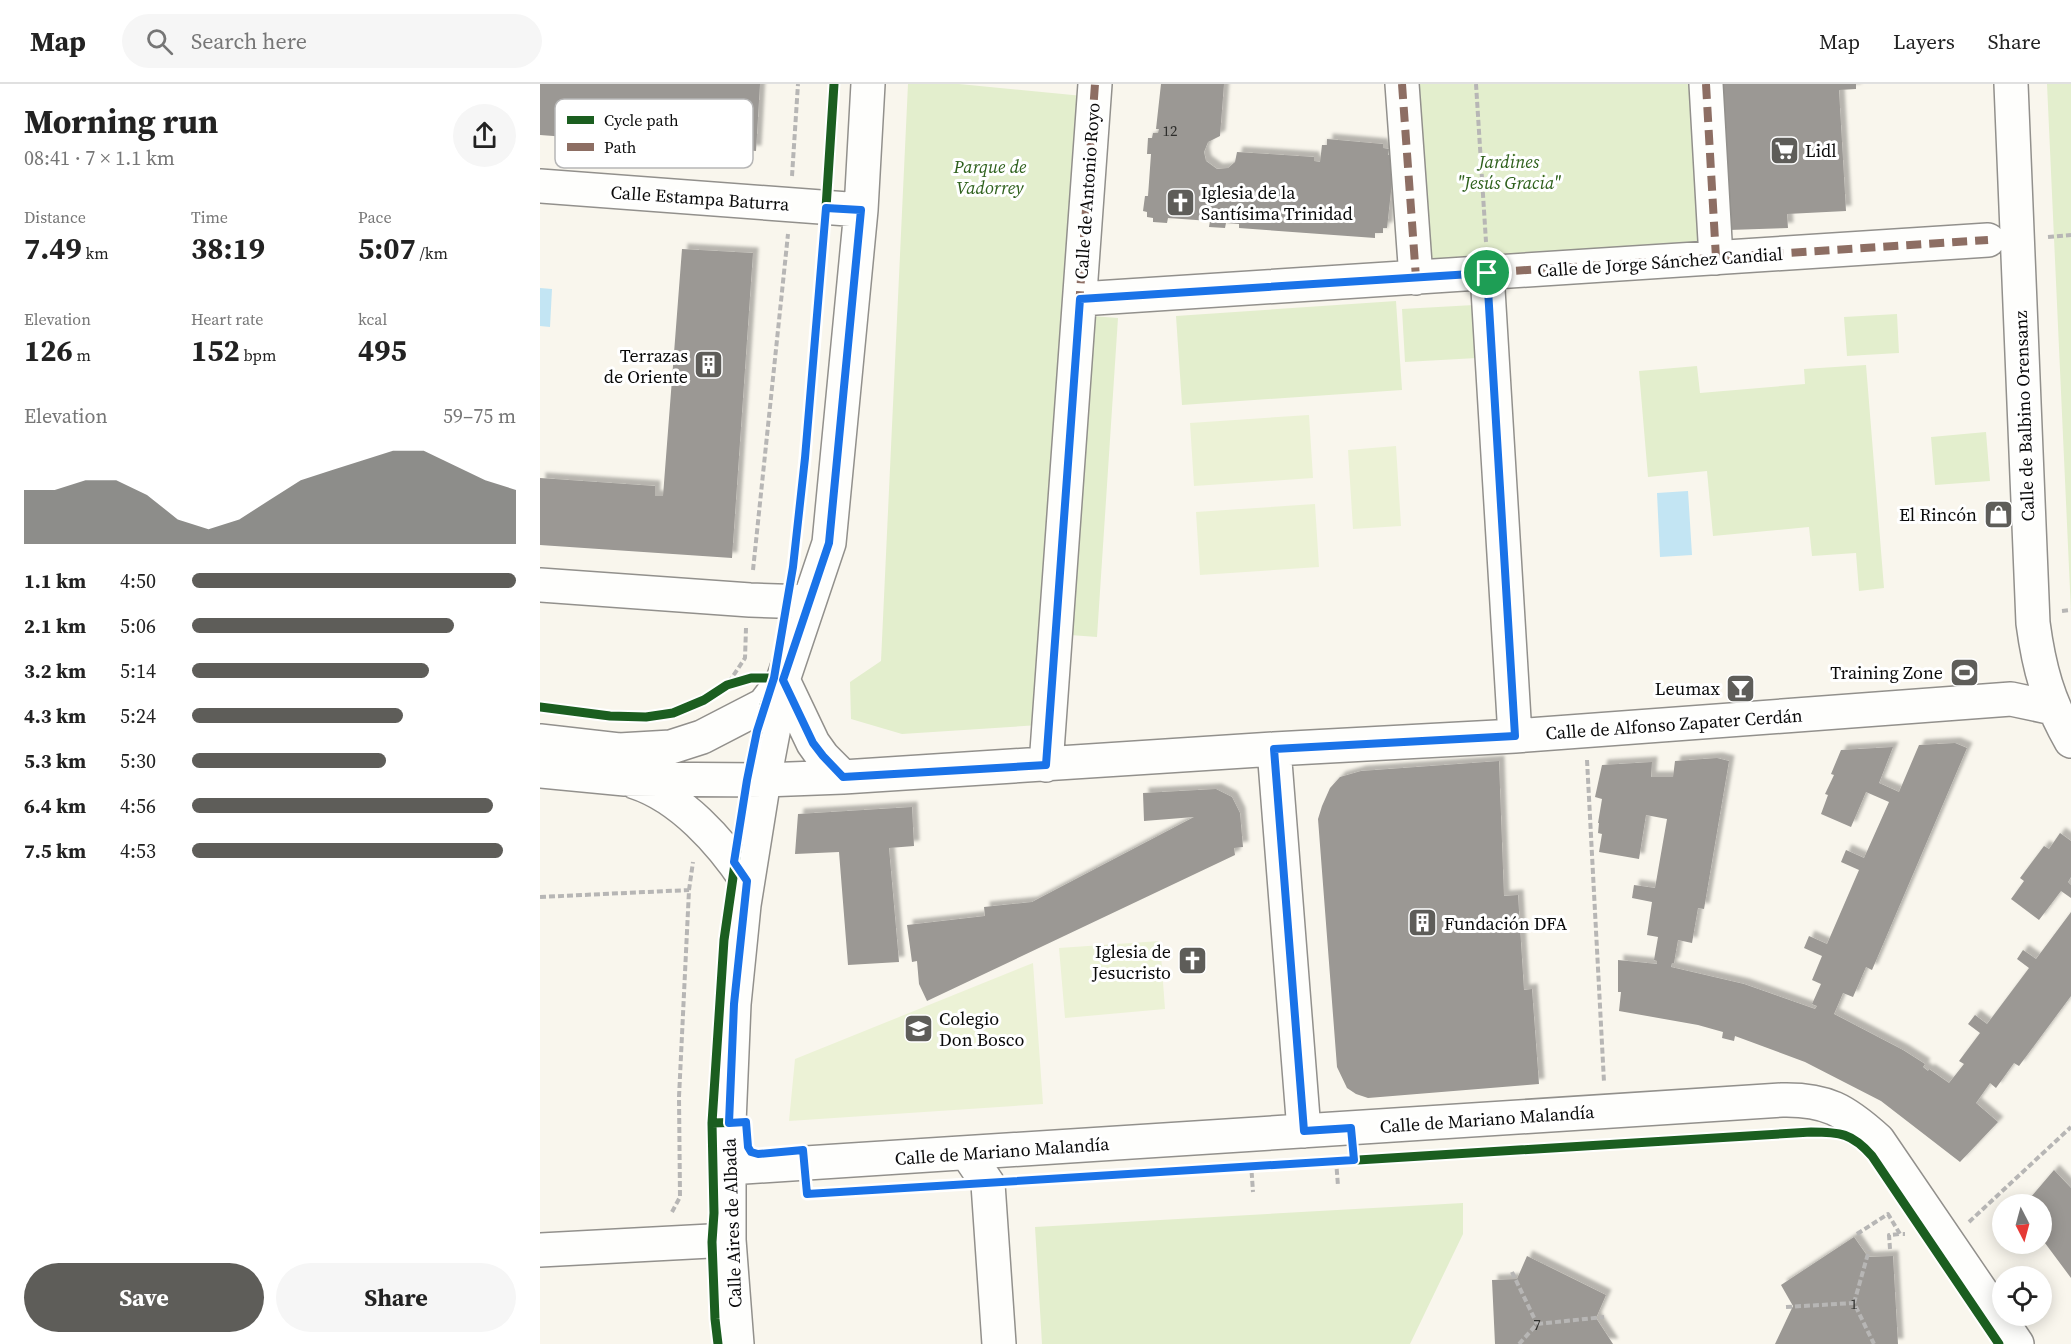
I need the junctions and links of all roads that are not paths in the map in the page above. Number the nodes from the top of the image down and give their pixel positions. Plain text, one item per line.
1 (868, 84) edge
2 (1095, 84) edge
3 (1402, 84) edge
4 (1706, 84) edge
5 (2011, 84) edge
6 (540, 186) edge
7 (861, 210) junction
8 (1988, 240) dead end
9 (1716, 258) junction
10 (1487, 273) junction
11 (1416, 278) junction
12 (1080, 299) junction
13 (540, 585) edge
14 (809, 602) junction
15 (783, 680) junction
16 (2053, 708) junction
17 (1515, 736) junction
18 (540, 741) edge
19 (2071, 741) edge
20 (1274, 749) junction
21 (1046, 765) junction
22 (540, 771) edge
23 (843, 777) junction
24 (625, 779) junction
25 (764, 780) junction
26 (747, 881) junction
27 (1304, 1131) junction
28 (967, 1153) junction
29 (729, 1168) junction
30 (729, 1240) junction
31 (540, 1250) edge
32 (737, 1344) edge
33 (999, 1344) edge
34 (2017, 1344) edge

1 - 7 street
2 - 12 street, Calle de Antonio Royo
3 - 11 street
4 - 9 street
5 - 16 street, Calle de Balbino Orensanz
6 - 7 street, Calle Estampa Baturra
7 - 14 street
8 - 9 street, Calle de Jorge Sánchez Candial
9 - 10 street, Calle de Jorge Sánchez Candial
10 - 11 street, Calle de Jorge Sánchez Candial
10 - 17 street
11 - 12 street, Calle de Jorge Sánchez Candial
12 - 21 street, Calle de Antonio Royo
13 - 14 street
14 - 15 street
15 - 18 street
15 - 23 street
15 - 25 street, Calle Aires de Albada
16 - 17 street, Calle de Alfonso Zapater Cerdán
16 - 19 street, Calle de Balbino Orensanz
17 - 20 street, Calle de Alfonso Zapater Cerdán
20 - 21 street, Calle de Alfonso Zapater Cerdán
20 - 27 street
21 - 23 street, Calle de Alfonso Zapater Cerdán
22 - 24 street, Calle de Alfonso Zapater Cerdán
23 - 25 street, Calle de Alfonso Zapater Cerdán
24 - 25 street, Calle de Alfonso Zapater Cerdán
24 - 26 street
25 - 26 street, Calle Aires de Albada
26 - 29 street, Calle Aires de Albada
27 - 28 street, Calle de Mariano Malandía
27 - 34 street, Calle de Mariano Malandía
28 - 29 street, Calle de Mariano Malandía
28 - 33 street
29 - 30 street, Calle Aires de Albada
30 - 31 street
30 - 32 street, Calle Aires de Albada

